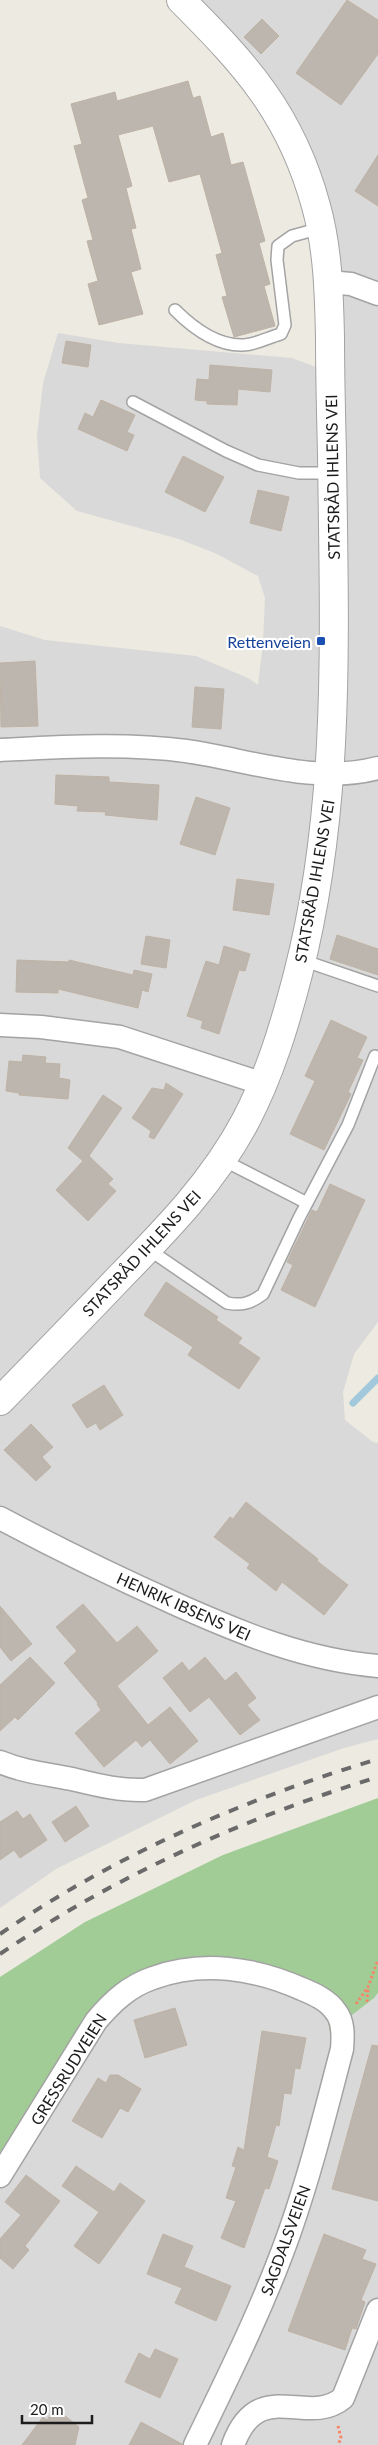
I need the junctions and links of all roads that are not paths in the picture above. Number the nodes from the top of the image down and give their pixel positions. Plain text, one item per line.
1 (181, 0) edge
2 (322, 228) junction
3 (328, 282) junction
4 (378, 294) edge
5 (175, 310) dead end
6 (133, 402) dead end
7 (332, 473) junction
8 (0, 750) edge
9 (378, 768) edge
10 (331, 772) junction
11 (302, 960) junction
12 (378, 986) edge
13 (0, 1025) edge
14 (374, 1056) dead end
15 (263, 1084) junction
16 (223, 1160) junction
17 (307, 1203) junction
18 (148, 1248) junction
19 (0, 1401) edge
20 (0, 1518) edge
21 (378, 1666) edge
22 (378, 1707) edge
23 (0, 1762) edge
24 (342, 2024) joint
25 (0, 2176) edge
26 (378, 2310) edge
27 (195, 2445) edge
28 (232, 2445) edge

1 - 2 street, STATSRÅD IHLENS VEI
2 - 3 street, STATSRÅD IHLENS VEI
2 - 5 lane
3 - 4 street
3 - 7 street, STATSRÅD IHLENS VEI
6 - 7 lane
7 - 10 street, STATSRÅD IHLENS VEI
8 - 10 street
9 - 10 street
10 - 11 street, STATSRÅD IHLENS VEI
11 - 12 lane
11 - 15 street, STATSRÅD IHLENS VEI
13 - 15 street
14 - 17 lane
15 - 16 street, STATSRÅD IHLENS VEI
16 - 17 lane
16 - 18 street, STATSRÅD IHLENS VEI
17 - 18 lane
18 - 19 street, STATSRÅD IHLENS VEI
20 - 21 street, HENRIK IBSENS VEI
22 - 23 street
24 - 25 street, GRESSRUDVEIEN
24 - 27 street, SAGDALSVEIEN
26 - 28 street

